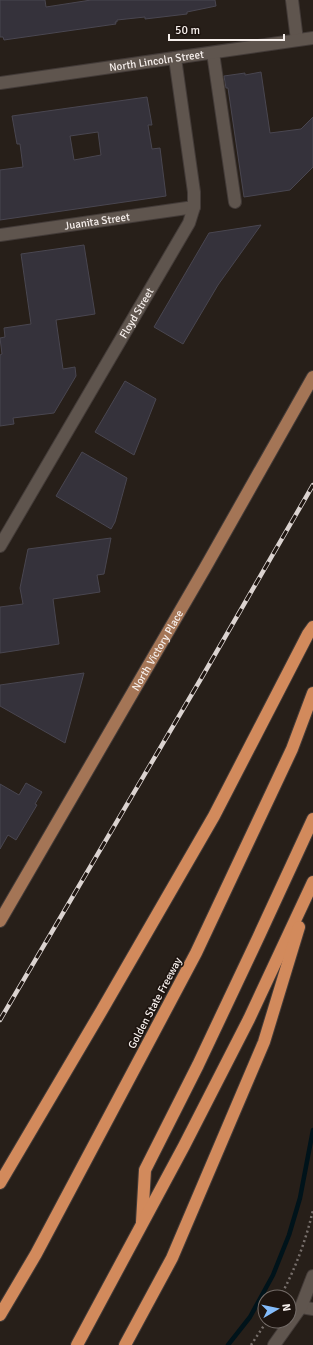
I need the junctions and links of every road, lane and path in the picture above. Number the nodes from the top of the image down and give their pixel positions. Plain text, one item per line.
1 (292, 0) edge
2 (313, 38) edge
3 (298, 40) junction
4 (213, 53) junction
5 (175, 58) junction
6 (0, 84) edge
7 (235, 202) dead end
8 (194, 207) junction
9 (0, 234) edge
10 (313, 377) edge
11 (0, 546) edge
12 (313, 627) edge
13 (313, 692) edge
14 (313, 819) edge
15 (312, 884) edge
16 (0, 921) edge
17 (0, 1183) edge
18 (313, 1210) edge
19 (142, 1225) junction
20 (313, 1276) edge
21 (285, 1289) edge
22 (307, 1308) edge
23 (0, 1315) edge
24 (262, 1329) edge
25 (77, 1345) edge
26 (125, 1345) edge
27 (251, 1345) edge
28 (274, 1345) edge

1 - 3 street
2 - 3 street, North Lincoln Street
3 - 4 street, North Lincoln Street
4 - 5 street, North Lincoln Street
4 - 7 street
5 - 6 street, North Lincoln Street
5 - 8 street, Floyd Street
8 - 9 street, Juanita Street
8 - 11 street, Floyd Street
10 - 16 main road, North Victory Place
12 - 17 highway
13 - 23 highway, Golden State Freeway
14 - 19 highway
15 - 19 highway
15 - 26 highway
18 - 21 path
19 - 25 highway
20 - 22 street
22 - 28 street
24 - 27 path

